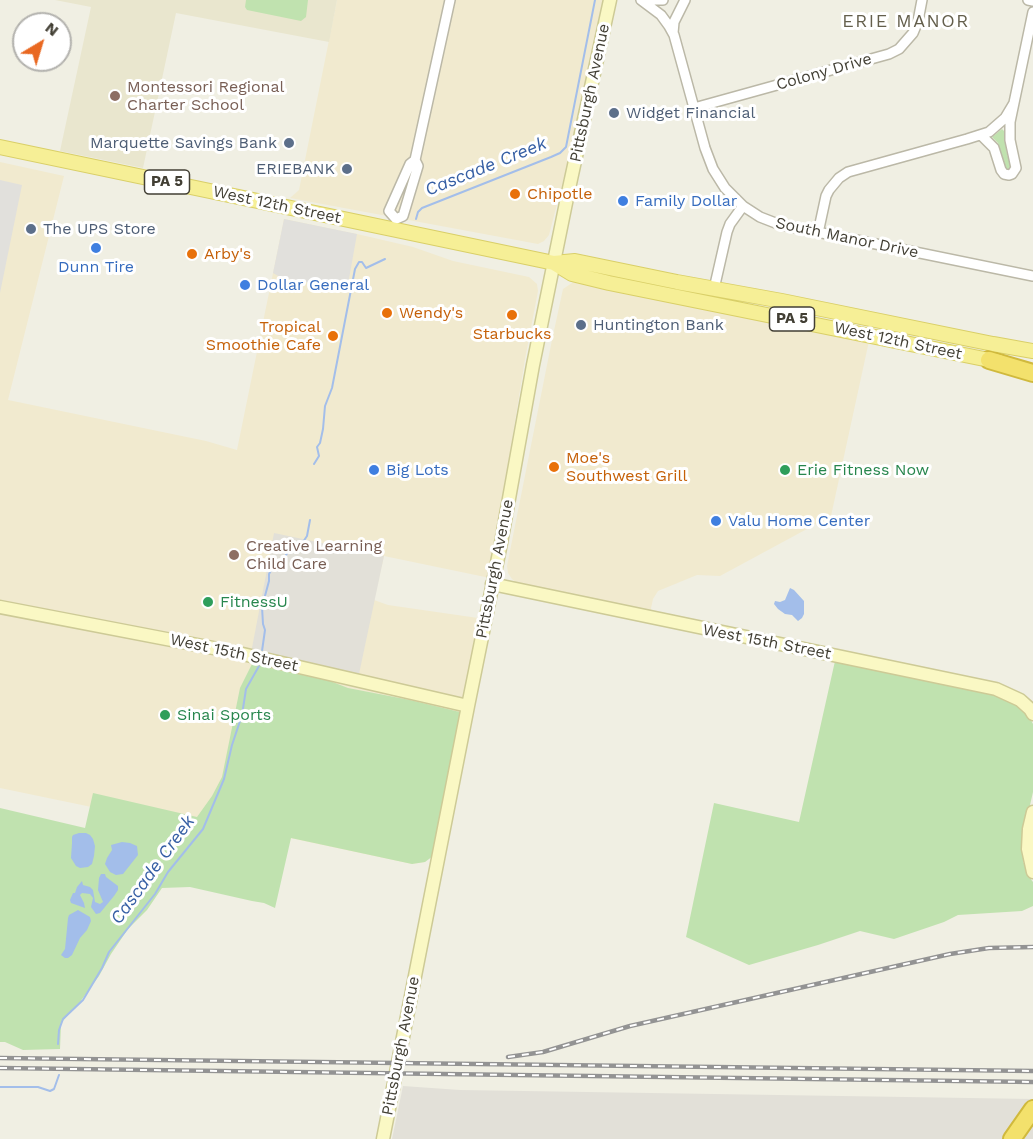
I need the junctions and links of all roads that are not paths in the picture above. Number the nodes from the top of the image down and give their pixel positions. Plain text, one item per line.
1 (450, 0) edge
2 (610, 0) edge
3 (641, 0) edge
4 (651, 0) edge
5 (663, 0) edge
6 (685, 0) edge
7 (922, 0) edge
8 (1028, 0) edge
9 (1033, 1) edge
10 (1033, 12) edge
11 (674, 36) junction
12 (1014, 103) junction
13 (694, 108) junction
14 (981, 135) junction
15 (0, 147) edge
16 (415, 160) junction
17 (743, 206) junction
18 (395, 224) junction
19 (818, 232) junction
20 (554, 263) junction
21 (1033, 276) edge
22 (714, 289) junction
23 (1033, 351) edge
24 (989, 360) joint
25 (1033, 371) edge
26 (492, 584) junction
27 (0, 607) edge
28 (468, 706) junction
29 (1033, 714) edge
30 (1033, 812) edge
31 (1033, 872) edge
32 (1033, 1109) edge
33 (383, 1139) edge
34 (1012, 1139) edge

1 - 16 street
2 - 20 street, Pittsburgh Avenue
3 - 11 street, South Manor Drive
4 - 5 street
6 - 11 street
7 - 13 street, Colony Drive
8 - 9 street
10 - 12 street
11 - 13 street, South Manor Drive
12 - 14 street
12 - 14 street
13 - 17 street, South Manor Drive
14 - 19 street
15 - 18 main road, West 12th Street / PA 5
16 - 18 street
16 - 18 street
17 - 19 street, South Manor Drive
17 - 22 street
18 - 20 main road, West 12th Street / PA 5
19 - 21 street, South Manor Drive
20 - 22 main road, West 12th Street / PA 5
20 - 24 main road, West 12th Street / PA 5
20 - 26 street, Pittsburgh Avenue
22 - 23 main road, West 12th Street / PA 5
24 - 25 highway
26 - 28 street, Pittsburgh Avenue
26 - 29 street, West 15th Street
27 - 28 street, West 15th Street
28 - 33 street, Pittsburgh Avenue
30 - 31 street
32 - 34 highway

